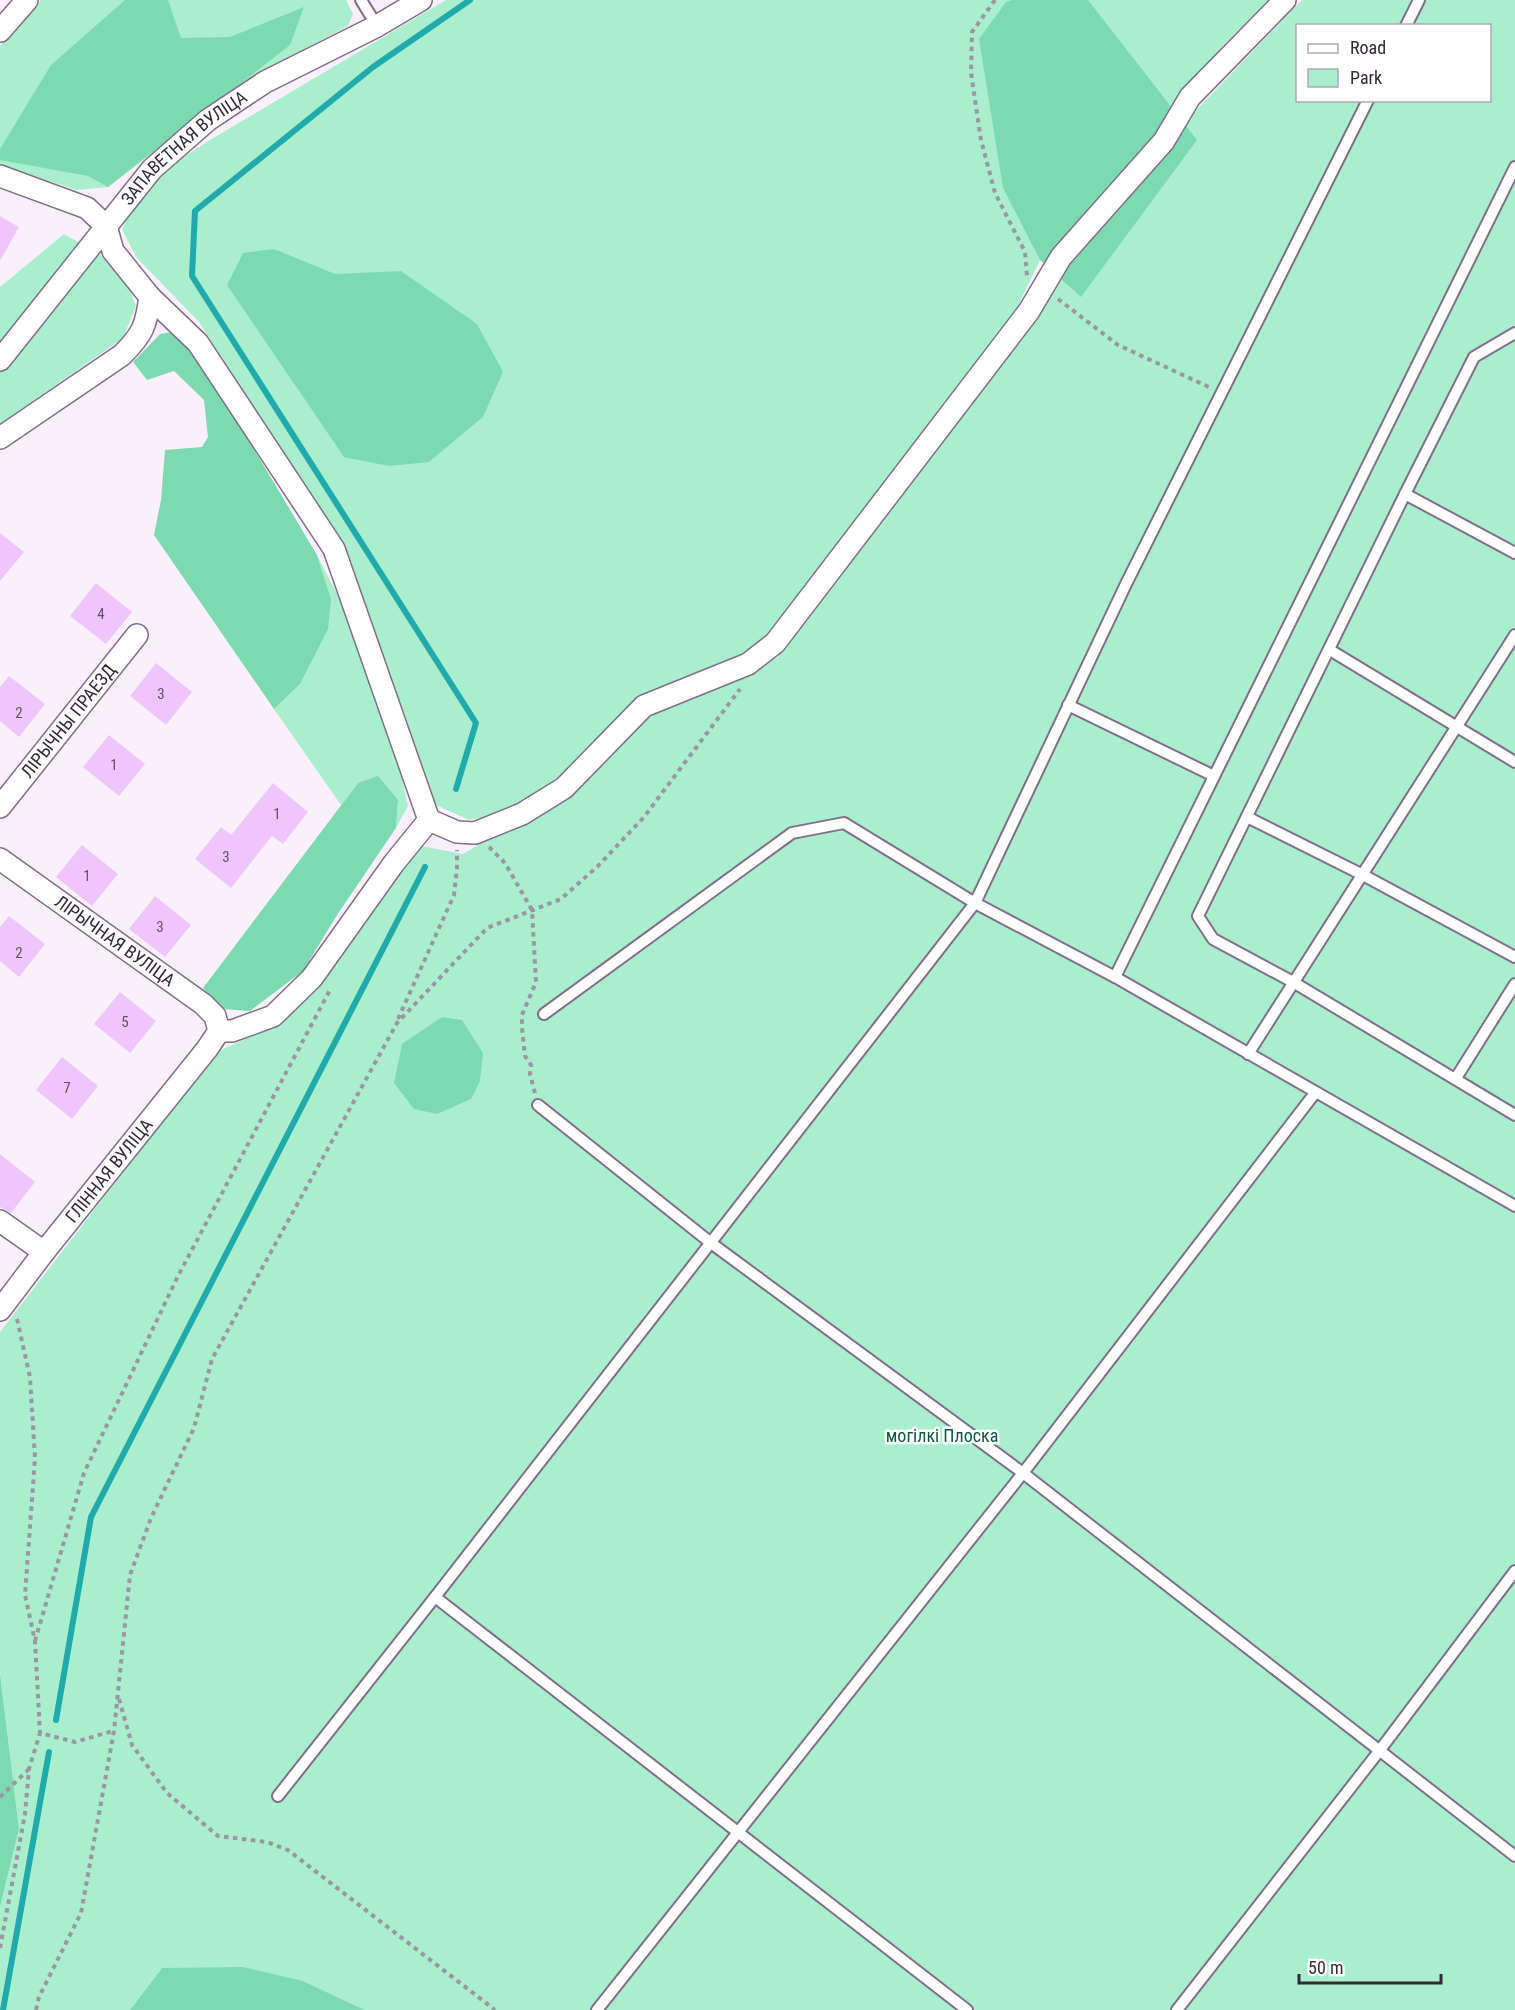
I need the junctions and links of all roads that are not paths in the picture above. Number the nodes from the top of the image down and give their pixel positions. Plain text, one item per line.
1 (27, 0) edge
2 (361, 0) edge
3 (421, 0) edge
4 (1285, 0) edge
5 (1419, 0) edge
6 (1407, 24) edge
7 (376, 26) junction
8 (0, 31) edge
9 (1367, 102) edge
10 (1515, 167) edge
11 (0, 176) edge
12 (106, 226) junction
13 (150, 297) junction
14 (1515, 333) edge
15 (0, 360) edge
16 (0, 438) edge
17 (1405, 494) junction
18 (1515, 553) edge
19 (137, 635) dead end
20 (1515, 635) edge
21 (1330, 650) junction
22 (1068, 705) junction
23 (1456, 726) junction
24 (1515, 762) edge
25 (1215, 776) junction
26 (0, 807) edge
27 (1247, 817) junction
28 (429, 820) junction
29 (0, 859) edge
30 (1362, 875) junction
31 (975, 903) junction
32 (1515, 957) edge
33 (1115, 977) junction
34 (1293, 982) junction
35 (1515, 984) edge
36 (544, 1014) dead end
37 (219, 1031) junction
38 (1248, 1054) junction
39 (1456, 1078) junction
40 (1315, 1093) junction
41 (538, 1105) dead end
42 (1515, 1115) edge
43 (1515, 1206) edge
44 (0, 1221) edge
45 (711, 1243) junction
46 (44, 1252) junction
47 (6, 1302) edge
48 (1023, 1473) junction
49 (1515, 1571) edge
50 (435, 1597) junction
51 (1380, 1750) junction
52 (278, 1796) dead end
53 (738, 1832) junction
54 (1515, 1856) edge
55 (597, 2010) edge
56 (967, 2010) edge
57 (1177, 2010) edge

1 - 8 street
2 - 7 lane
3 - 7 street, ЗАПАВЕТНАЯ ВУЛІЦА
4 - 28 street
5 - 6 lane
7 - 12 street, ЗАПАВЕТНАЯ ВУЛІЦА
9 - 22 lane
10 - 25 lane
11 - 12 street
12 - 13 street
12 - 15 street, ЗАПАВЕТНАЯ ВУЛІЦА
13 - 16 street
13 - 28 street
14 - 17 lane
17 - 18 lane
17 - 21 lane
19 - 26 street, ЛІРЫЧНЫ ПРАЕЗД
20 - 23 lane
21 - 23 lane
21 - 27 lane
22 - 25 lane
22 - 31 lane
23 - 24 lane
23 - 30 lane
25 - 33 lane
27 - 30 lane
27 - 34 lane
28 - 37 street
29 - 37 street, ЛІРЫЧНАЯ ВУЛІЦА
30 - 32 lane
30 - 34 lane
31 - 33 lane
31 - 36 lane
31 - 45 lane
33 - 38 lane
34 - 38 lane
34 - 39 lane
35 - 39 lane
37 - 46 street, ГЛІННАЯ ВУЛІЦА
38 - 40 lane
39 - 42 lane
40 - 43 lane
40 - 48 lane
41 - 45 lane
44 - 46 street
45 - 48 lane
45 - 50 lane
46 - 47 street, ГЛІННАЯ ВУЛІЦА
48 - 51 lane
48 - 53 lane
49 - 51 lane
50 - 52 lane
50 - 53 lane
51 - 54 lane
51 - 57 lane
53 - 55 lane
53 - 56 lane

